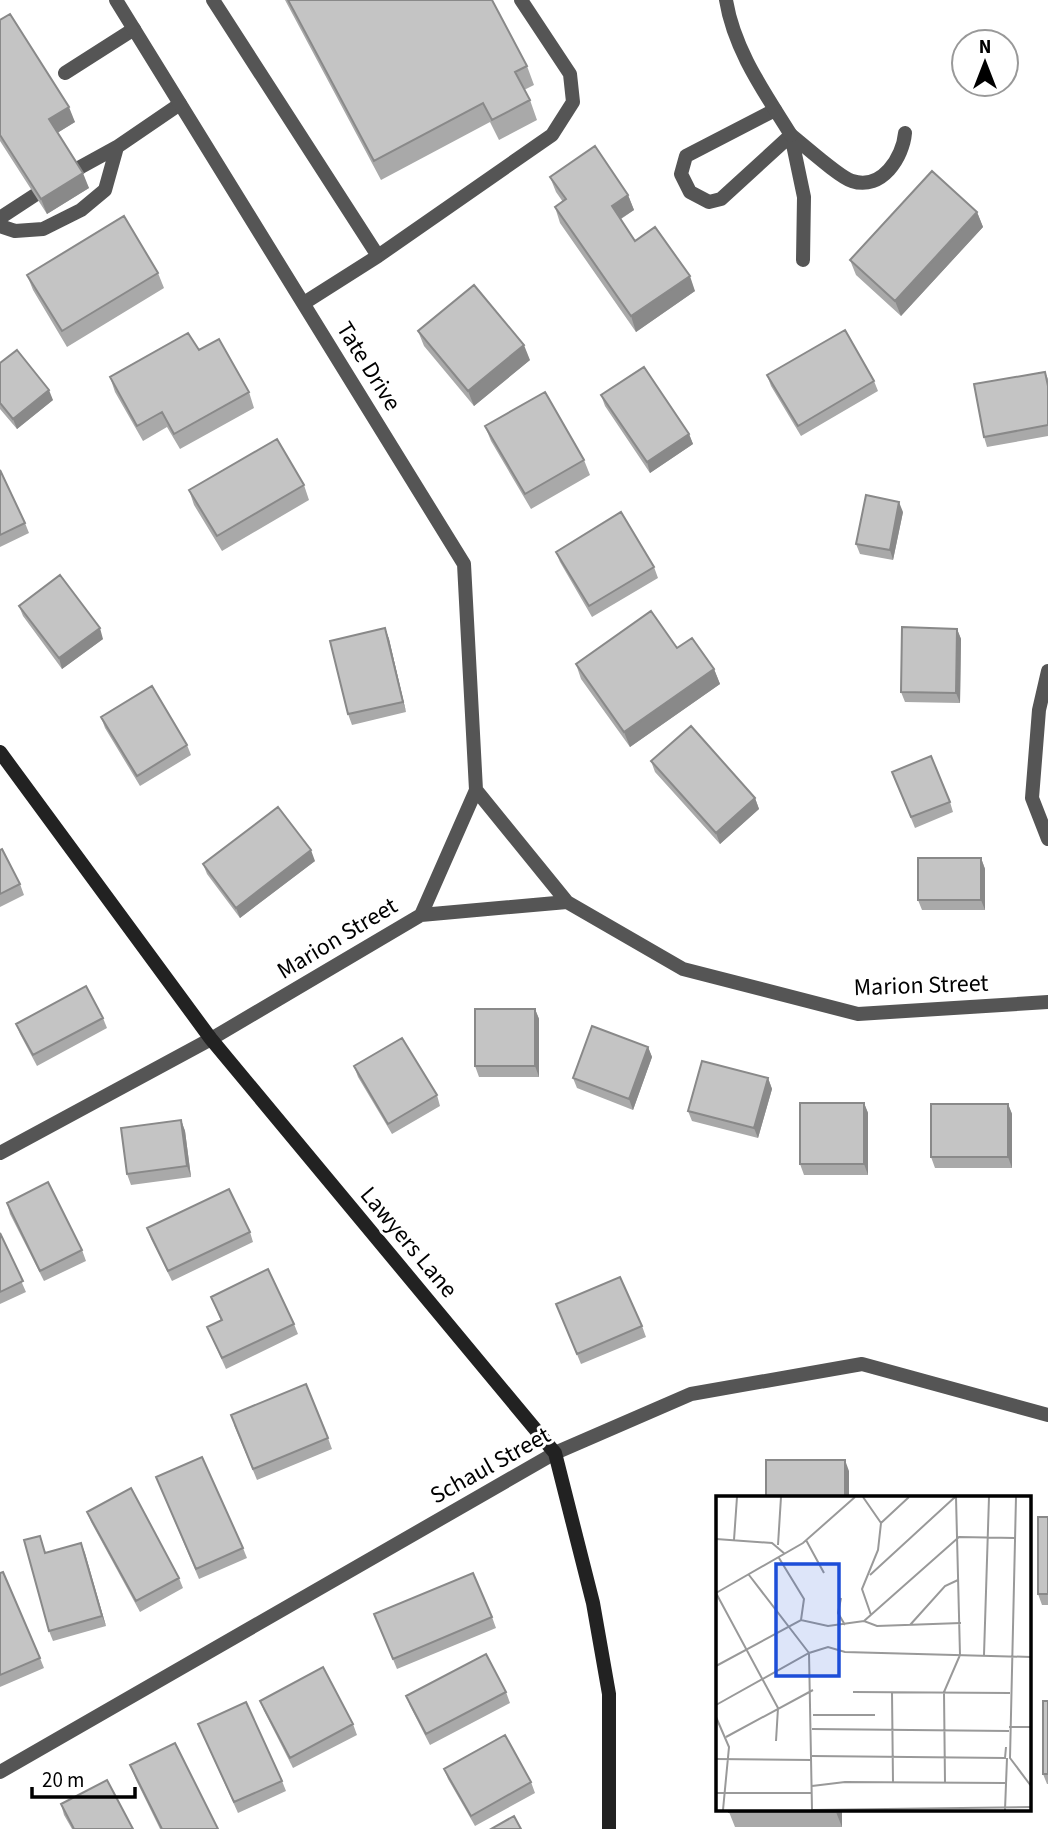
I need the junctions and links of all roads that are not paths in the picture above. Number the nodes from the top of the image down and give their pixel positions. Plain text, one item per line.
1 (116, 0) edge
2 (213, 0) edge
3 (521, 0) edge
4 (726, 0) edge
5 (134, 29) junction
6 (65, 73) dead end
7 (180, 104) junction
8 (775, 110) junction
9 (905, 133) dead end
10 (791, 135) junction
11 (117, 147) junction
12 (77, 169) edge
13 (35, 195) edge
14 (0, 218) edge
15 (0, 226) edge
16 (378, 256) junction
17 (803, 260) dead end
18 (304, 303) junction
19 (1048, 671) edge
20 (0, 752) edge
21 (476, 790) junction
22 (1048, 839) edge
23 (567, 902) junction
24 (421, 915) junction
25 (1048, 1002) edge
26 (211, 1039) junction
27 (0, 1153) edge
28 (1048, 1415) edge
29 (555, 1453) junction
30 (0, 1772) edge
31 (609, 1829) edge

1 - 5 street, Tate Drive
2 - 16 street
3 - 16 street
4 - 8 street
5 - 6 street
5 - 7 street, Tate Drive
7 - 11 street
7 - 18 street, Tate Drive
8 - 10 street
8 - 10 street
9 - 10 street
10 - 17 street
11 - 12 street
11 - 15 street
13 - 14 street
16 - 18 street
18 - 21 street, Tate Drive
19 - 22 street
20 - 26 street, Lawyers Lane
21 - 23 street
21 - 24 street, Tate Drive
23 - 24 street, Marion Street
23 - 25 street, Marion Street
24 - 26 street, Marion Street
26 - 27 street, Marion Street
26 - 29 street, Lawyers Lane
28 - 29 street, Schaul Street
29 - 30 street, Schaul Street
29 - 31 street, Lawyers Lane

